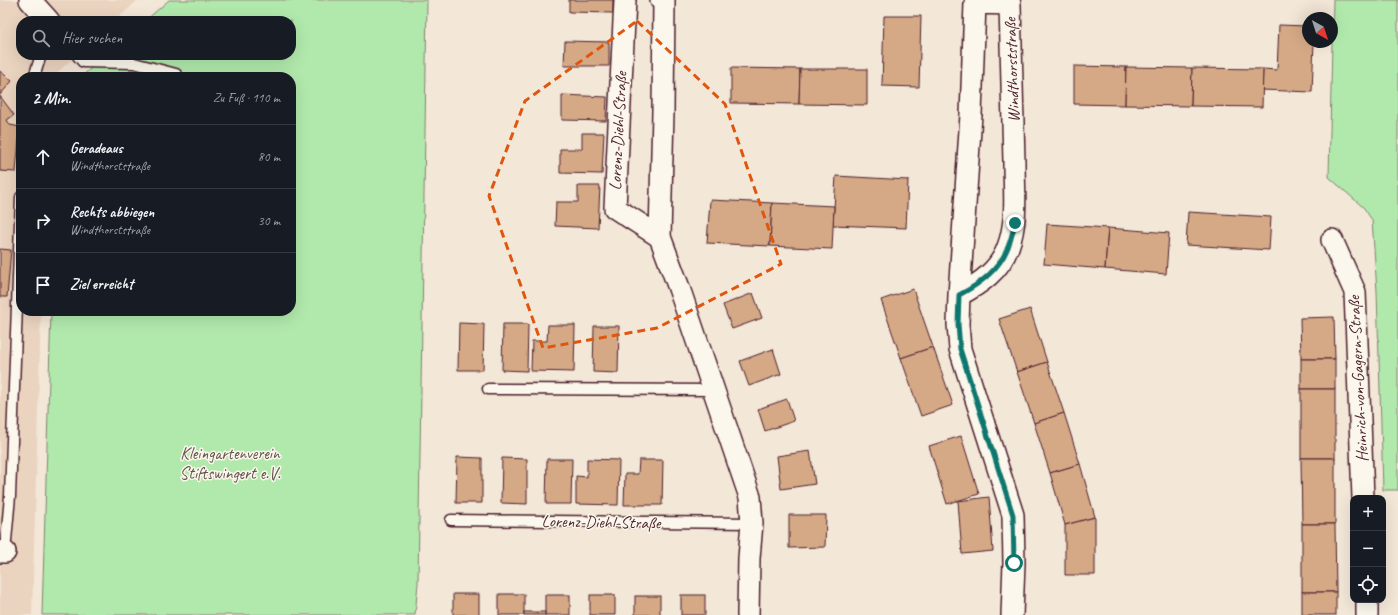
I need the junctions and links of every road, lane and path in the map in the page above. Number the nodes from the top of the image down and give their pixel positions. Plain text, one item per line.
1 (30, 0) edge
2 (625, 0) edge
3 (661, 0) edge
4 (44, 16) edge
5 (39, 60) edge
6 (81, 60) edge
7 (36, 72) edge
8 (168, 72) edge
9 (660, 237) junction
10 (1332, 240) dead end
11 (959, 295) junction
12 (17, 316) edge
13 (488, 389) dead end
14 (714, 390) junction
15 (1363, 495) edge
16 (451, 520) dead end
17 (752, 524) junction
18 (2, 552) edge
19 (1367, 603) edge
20 (748, 615) edge
21 (1012, 615) edge
22 (1367, 615) edge

1 - 4 street
2 - 9 street, Lorenz-Diehl-Straße
3 - 9 street
5 - 7 lane
6 - 8 lane
9 - 14 street
10 - 15 street, Heinrich-von-Gagern-Straße
11 - 11 street, Windthorststraße
11 - 21 street, Windthorststraße
12 - 18 lane
13 - 14 lane
14 - 17 street
16 - 17 lane, Lorenz-Diehl-Straße
17 - 20 street
19 - 22 street

